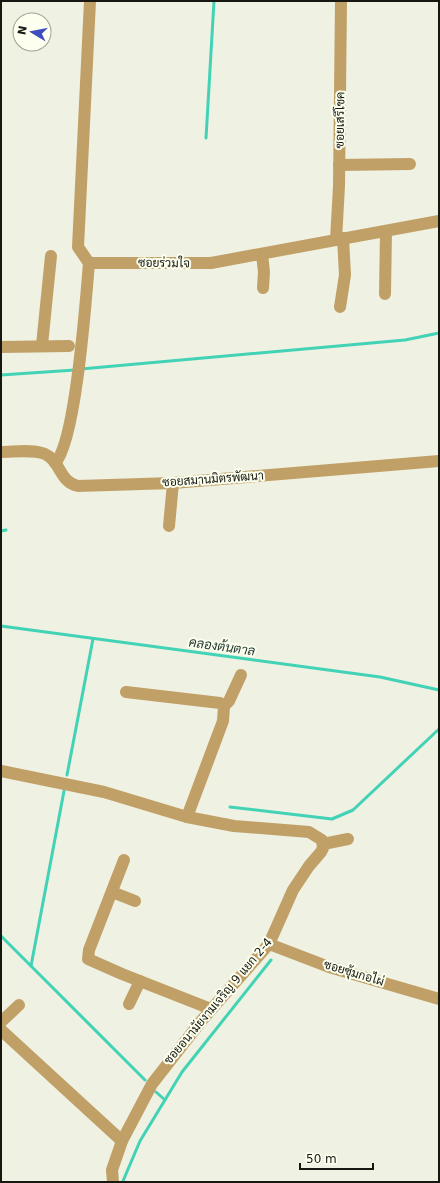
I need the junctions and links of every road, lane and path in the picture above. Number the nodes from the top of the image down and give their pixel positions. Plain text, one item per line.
1 (90, 1) edge
2 (341, 1) edge
3 (410, 164) dead end
4 (339, 165) junction
5 (439, 221) edge
6 (386, 231) junction
7 (339, 239) junction
8 (262, 254) junction
9 (51, 256) dead end
10 (89, 263) junction
11 (263, 288) dead end
12 (385, 294) dead end
13 (340, 308) dead end
14 (42, 345) junction
15 (1, 346) edge
16 (74, 347) junction
17 (1, 452) edge
18 (439, 460) edge
19 (55, 463) junction
20 (173, 483) junction
21 (169, 526) dead end
22 (241, 675) dead end
23 (126, 692) dead end
24 (224, 706) junction
25 (1, 771) edge
26 (187, 817) junction
27 (348, 839) dead end
28 (323, 844) junction
29 (124, 860) dead end
30 (112, 892) junction
31 (135, 901) dead end
32 (269, 944) junction
33 (140, 981) junction
34 (439, 999) edge
35 (129, 1004) dead end
36 (19, 1005) dead end
37 (211, 1009) junction
38 (1, 1022) edge
39 (1, 1030) edge
40 (122, 1141) junction
41 (113, 1182) edge

1 - 10 street
2 - 4 street, ซอยเสรีโชค
3 - 4 street
4 - 7 street, ซอยเสรีโชค
5 - 6 street, ซอยร่วมใจ
6 - 7 street, ซอยร่วมใจ
6 - 12 street
7 - 8 street, ซอยร่วมใจ
7 - 13 street, ซอยเสรีโชค
8 - 10 street, ซอยร่วมใจ
8 - 11 street
9 - 14 street
10 - 16 street
14 - 15 street
14 - 16 street
16 - 19 street
17 - 19 street, ซอยสมานมิตรพัฒนา
18 - 20 street, ซอยสมานมิตรพัฒนา
19 - 20 street, ซอยสมานมิตรพัฒนา
20 - 21 street
22 - 24 street
23 - 24 street
24 - 26 street
25 - 26 street
26 - 28 street
27 - 28 street
28 - 32 street, ซอยอนามัยงามเจริญ 9 แยก 2-4
29 - 30 street
30 - 31 street
30 - 33 street
32 - 34 street, ซอยซุ้มกอไผ่
32 - 37 street, ซอยอนามัยงามเจริญ 9 แยก 2-4
33 - 35 street
33 - 37 street
36 - 38 street
37 - 40 street, ซอยอนามัยงามเจริญ 9 แยก 2-4
39 - 40 street
40 - 41 street, ซอยอนามัยงามเจริญ 9 แยก 2-4

